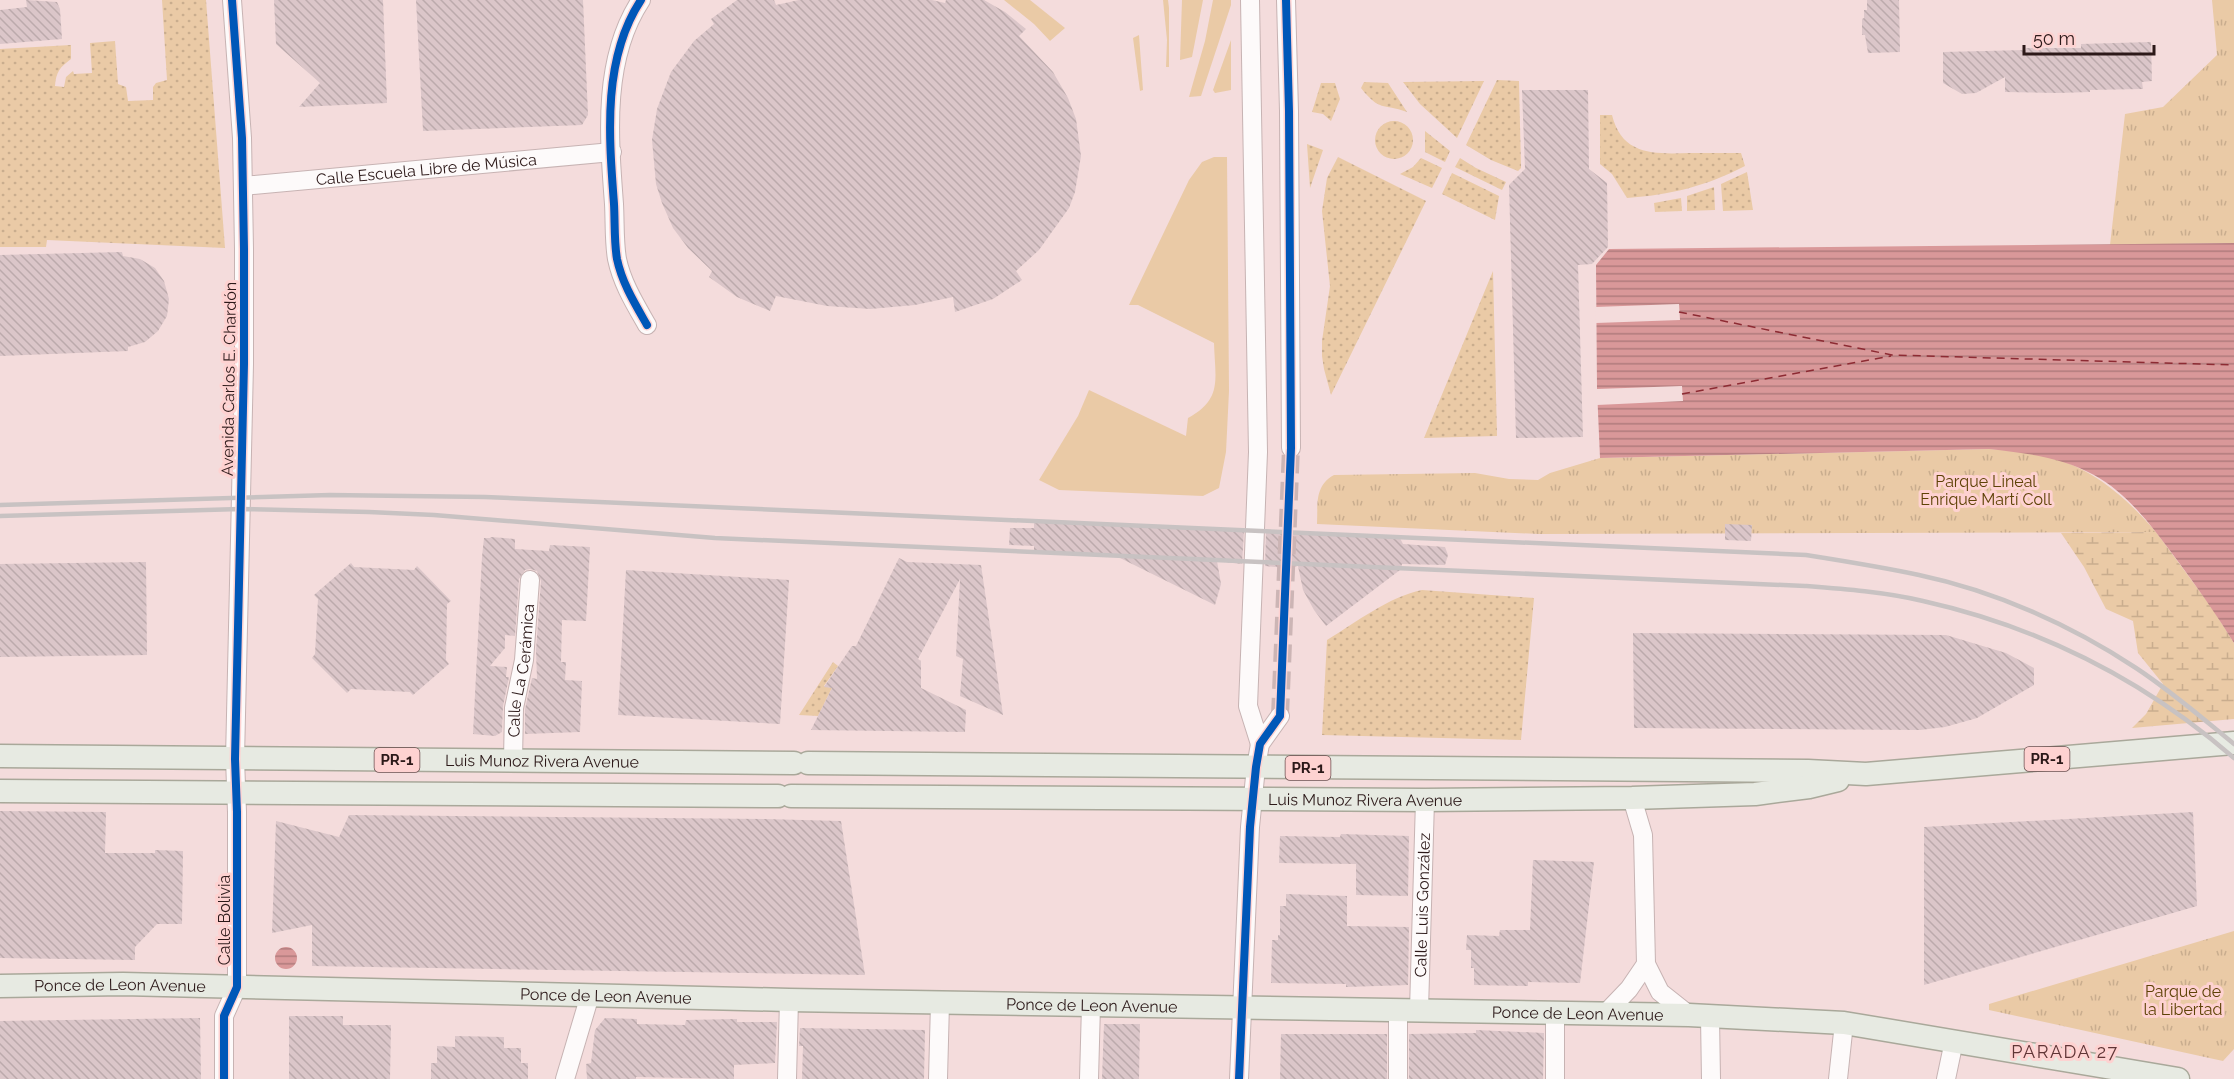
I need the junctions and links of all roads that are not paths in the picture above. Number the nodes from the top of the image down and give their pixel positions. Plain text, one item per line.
1 (232, 0) edge
2 (641, 0) edge
3 (1250, 0) edge
4 (1286, 0) edge
5 (612, 152) junction
6 (243, 186) junction
7 (647, 325) dead end
8 (1291, 448) tunnel mouth
9 (530, 580) dead end
10 (1280, 716) tunnel mouth
11 (2234, 743) edge
12 (1260, 744) junction
13 (0, 756) edge
14 (235, 759) junction
15 (513, 760) junction
16 (1256, 768) junction
17 (1808, 779) junction
18 (0, 791) edge
19 (236, 791) junction
20 (1632, 798) junction
21 (1252, 799) junction
22 (1425, 801) junction
23 (1646, 964) junction
24 (0, 986) edge
25 (237, 987) junction
26 (590, 995) junction
27 (789, 1000) junction
28 (939, 1003) junction
29 (1091, 1005) junction
30 (1241, 1008) junction
31 (1408, 1011) junction
32 (1555, 1013) junction
33 (1605, 1014) junction
34 (1700, 1016) junction
35 (1844, 1023) junction
36 (1954, 1041) junction
37 (224, 1079) edge
38 (565, 1079) edge
39 (787, 1079) edge
40 (938, 1079) edge
41 (1089, 1079) edge
42 (1239, 1079) edge
43 (1398, 1079) edge
44 (1556, 1079) edge
45 (1711, 1079) edge
46 (1838, 1079) edge
47 (1946, 1079) edge
48 (2178, 1079) edge

1 - 6 street, Avenida Carlos E. Chardón
2 - 5 street
3 - 12 street
4 - 8 street
5 - 6 street, Calle Escuela Libre de Música
5 - 7 street
6 - 14 street, Avenida Carlos E. Chardón
9 - 15 street, Calle La Cerámica
10 - 12 street
11 - 17 main road, Luis Munoz Rivera Avenue / PR-1
12 - 16 street
13 - 14 main road, Luis Munoz Rivera Avenue / PR-1
14 - 15 main road, Luis Munoz Rivera Avenue / PR-1
14 - 19 street, Calle Bolivia
15 - 16 main road, Luis Munoz Rivera Avenue / PR-1
16 - 17 main road, Luis Munoz Rivera Avenue / PR-1
16 - 21 street
17 - 20 main road, Luis Munoz Rivera Avenue / PR-1
18 - 19 main road, Luis Munoz Rivera Avenue / PR-1
19 - 21 main road, Luis Munoz Rivera Avenue / PR-1
19 - 25 street, Calle Bolivia
20 - 22 main road, Luis Munoz Rivera Avenue / PR-1
20 - 23 street
21 - 22 main road, Luis Munoz Rivera Avenue / PR-1
21 - 30 street
22 - 31 street, Calle Luis González
23 - 33 street
23 - 34 street
24 - 25 main road, Ponce de Leon Avenue
25 - 26 main road, Ponce de Leon Avenue
25 - 37 street, Calle Bolivia
26 - 27 main road, Ponce de Leon Avenue
26 - 38 street
27 - 28 main road, Ponce de Leon Avenue
27 - 39 street
28 - 29 main road, Ponce de Leon Avenue
28 - 40 street
29 - 30 main road, Ponce de Leon Avenue
29 - 41 street
30 - 31 main road, Ponce de Leon Avenue
30 - 42 street
31 - 32 main road, Ponce de Leon Avenue
31 - 43 street, Calle Luis González
32 - 33 main road, Ponce de Leon Avenue
32 - 44 street
33 - 34 main road, Ponce de Leon Avenue
34 - 35 main road, Ponce de Leon Avenue
34 - 45 street
35 - 36 main road, Ponce de Leon Avenue
35 - 46 street
36 - 47 street
36 - 48 main road, Ponce de Leon Avenue

